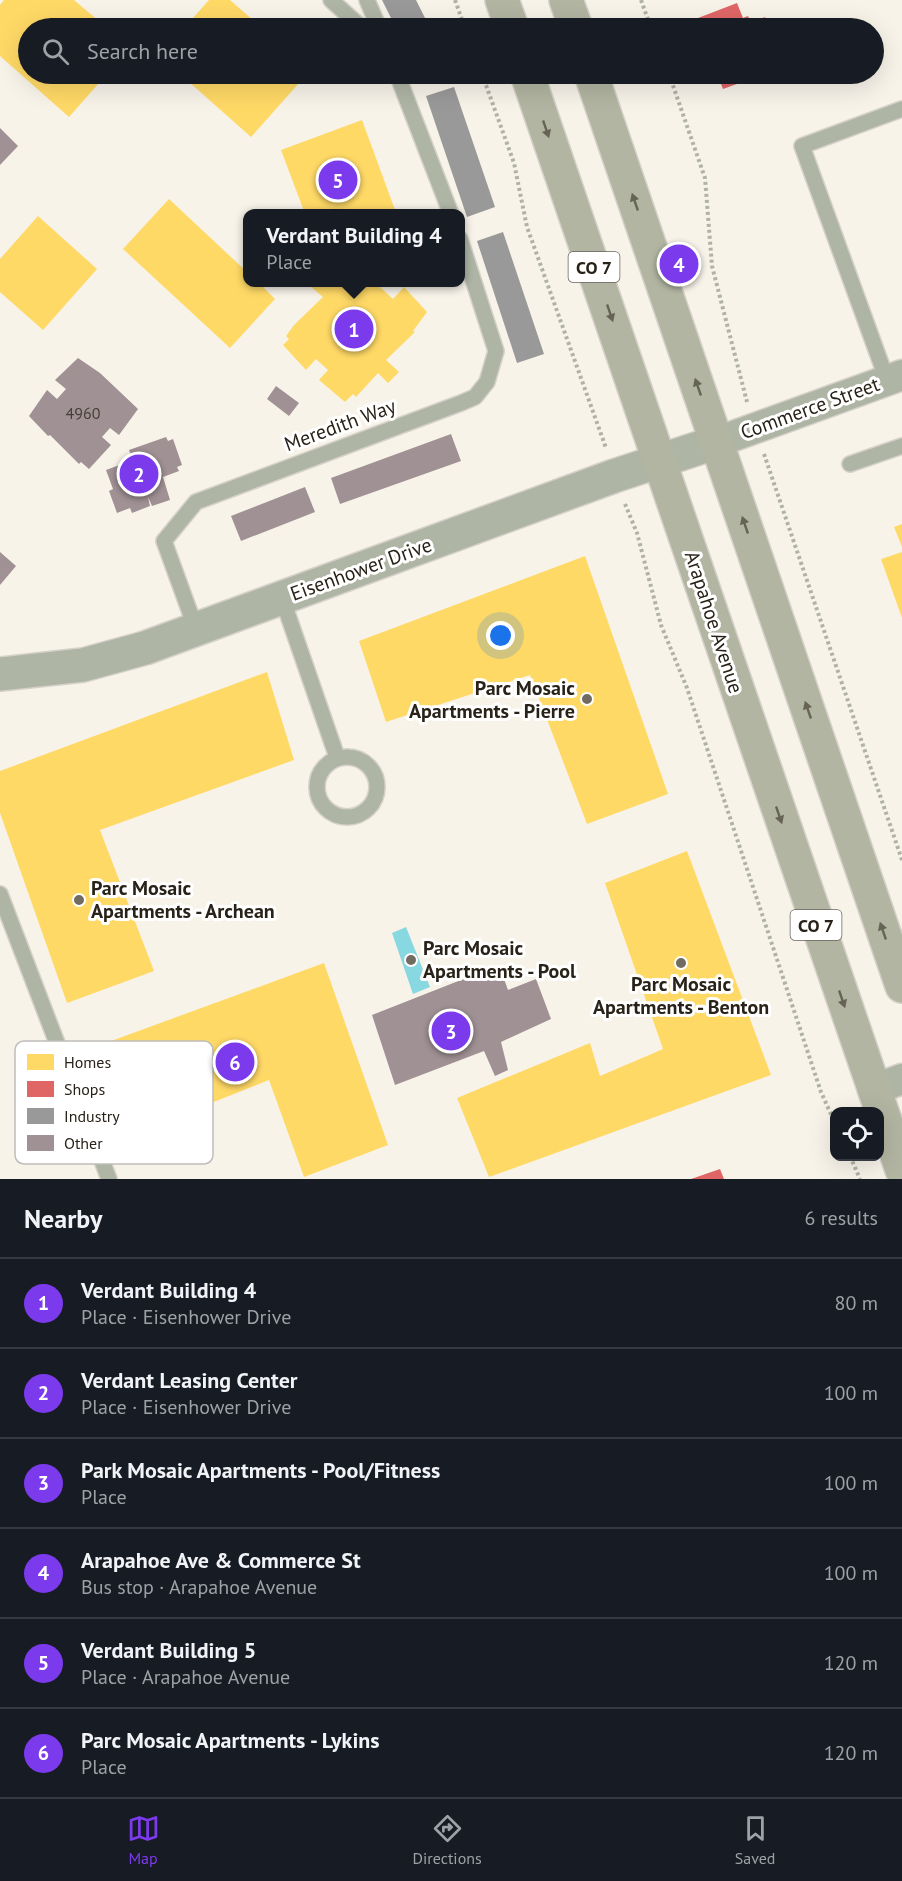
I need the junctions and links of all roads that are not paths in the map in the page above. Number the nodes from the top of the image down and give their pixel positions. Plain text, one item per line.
1 (332, 0) edge
2 (367, 0) edge
3 (502, 0) edge
4 (566, 0) edge
5 (351, 18) edge
6 (375, 18) edge
7 (508, 18) edge
8 (572, 18) edge
9 (401, 84) edge
10 (530, 84) edge
11 (594, 84) edge
12 (902, 109) edge
13 (449, 209) edge
14 (465, 255) edge
15 (895, 377) edge
16 (717, 442) junction
17 (902, 446) edge
18 (660, 462) junction
19 (850, 464) dead end
20 (282, 598) junction
21 (196, 629) junction
22 (0, 674) edge
23 (338, 757) junction
24 (0, 894) edge
25 (902, 987) edge
26 (56, 1041) edge
27 (887, 1084) edge
28 (103, 1164) edge
29 (902, 1170) edge
30 (109, 1179) edge

1 - 5 lane
2 - 6 lane
3 - 7 main road
4 - 8 main road
9 - 13 lane
10 -> 18 main road, Arapahoe Avenue / CO 7
16 -> 11 main road
12 - 15 lane
14 - 21 lane, Meredith Way
15 - 16 street, Commerce Street
16 - 18 street, Eisenhower Drive
25 -> 16 main road
17 - 19 lane
18 - 20 street, Eisenhower Drive
18 -> 27 main road, Arapahoe Avenue / CO 7
20 - 21 street, Eisenhower Drive
20 - 23 lane
21 - 22 street, Eisenhower Drive
23 - 23 lane
24 - 26 lane
27 - 29 main road, Arapahoe Avenue / CO 7
28 - 30 lane

